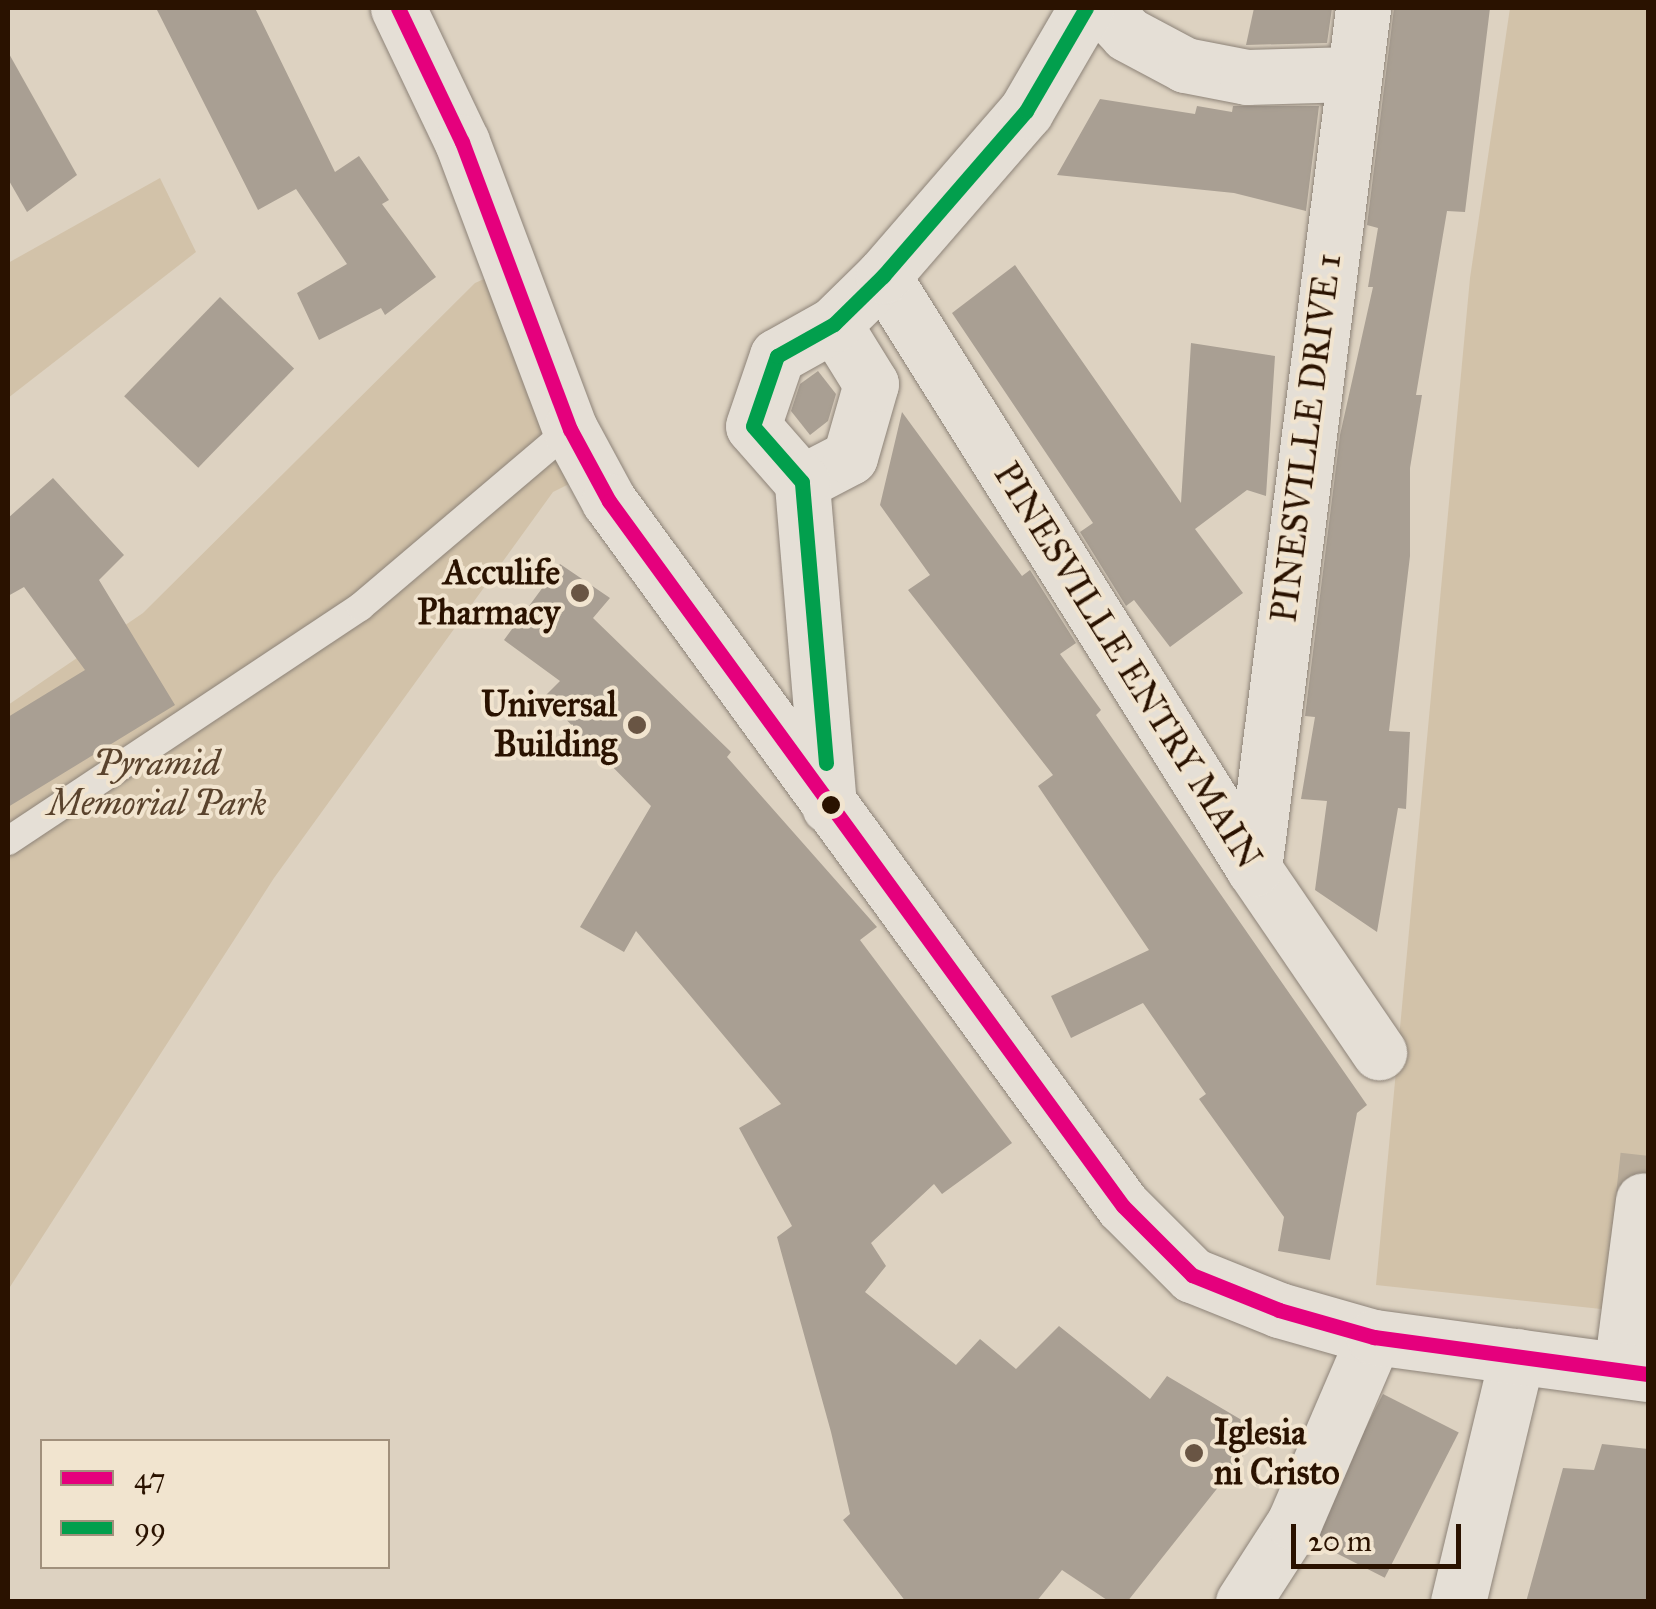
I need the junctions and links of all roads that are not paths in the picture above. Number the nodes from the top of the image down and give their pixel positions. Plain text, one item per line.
1 (398, 8) edge
2 (1086, 8) edge
3 (1103, 8) edge
4 (1363, 8) edge
5 (1352, 74) junction
6 (883, 276) junction
7 (834, 324) junction
8 (570, 430) junction
9 (802, 482) junction
10 (829, 806) junction
11 (8, 842) edge
12 (1254, 870) junction
13 (1378, 1052) dead end
14 (1643, 1200) dead end
15 (1374, 1338) junction
16 (1517, 1356) junction
17 (1635, 1372) edge
18 (1243, 1602) edge
19 (1458, 1602) edge

1 - 8 street
2 - 6 street
3 - 5 street
4 - 5 street, PINESVILLE DRIVE 1
5 - 12 street, PINESVILLE DRIVE 1
6 - 7 street
6 - 12 street, PINESVILLE ENTRY MAIN
7 - 9 street
7 - 9 street
8 - 10 street
8 - 11 lane
9 - 10 street
10 - 15 street
12 - 13 street, PINESVILLE ENTRY MAIN
14 - 17 street
15 - 16 street
15 - 18 street
16 - 17 street
16 - 19 street

